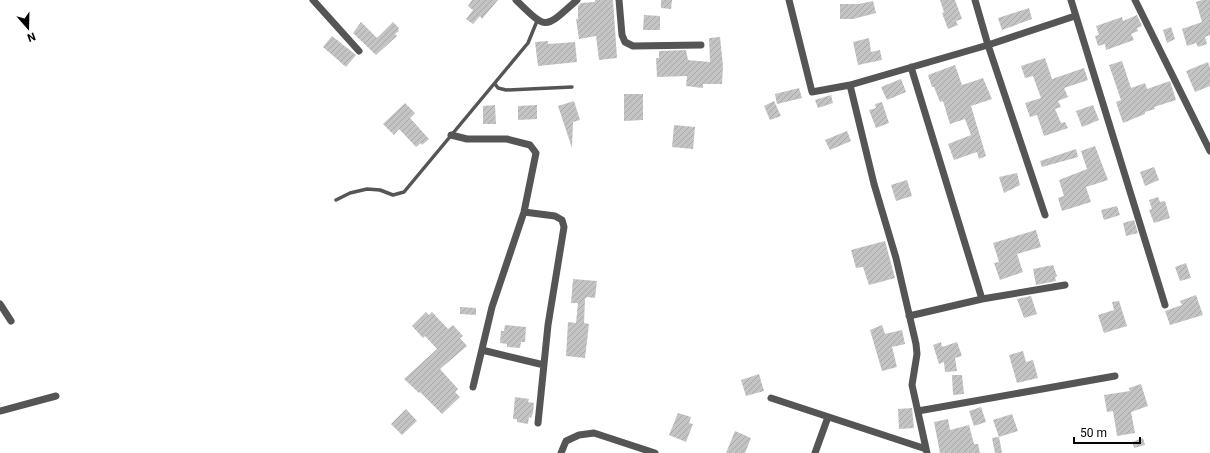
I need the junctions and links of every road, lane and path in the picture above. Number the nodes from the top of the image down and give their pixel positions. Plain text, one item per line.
1 (314, 0) edge
2 (516, 0) edge
3 (577, 0) edge
4 (620, 0) edge
5 (789, 0) edge
6 (975, 0) edge
7 (1070, 0) edge
8 (1135, 0) edge
9 (1075, 16) junction
10 (537, 21) junction
11 (988, 45) junction
12 (701, 46) dead end
13 (359, 51) dead end
14 (911, 67) junction
15 (494, 84) junction
16 (850, 85) junction
17 (572, 87) dead end
18 (451, 135) junction
19 (1210, 150) edge
20 (336, 200) dead end
21 (524, 212) junction
22 (1045, 215) dead end
23 (1065, 285) dead end
24 (982, 299) junction
25 (0, 304) edge
26 (1165, 305) dead end
27 (909, 316) junction
28 (11, 321) dead end
29 (482, 350) junction
30 (544, 365) junction
31 (1115, 376) dead end
32 (473, 387) dead end
33 (56, 396) dead end
34 (771, 398) dead end
35 (0, 411) edge
36 (918, 411) junction
37 (828, 417) junction
38 (538, 423) dead end
39 (927, 451) edge
40 (561, 453) edge
41 (655, 453) edge
42 (815, 453) edge

1 - 13 street
2 - 10 street
3 - 10 street
4 - 12 street
5 - 16 street
6 - 11 street
7 - 9 street
8 - 19 street
9 - 11 street
9 - 26 street
10 - 15 lane
11 - 14 street
11 - 22 street
14 - 16 street
14 - 24 street
15 - 17 lane
15 - 18 lane
16 - 27 street
18 - 20 lane
18 - 21 street
21 - 29 street
21 - 30 street
23 - 24 street
24 - 27 street
25 - 28 street
27 - 36 street
29 - 30 street
29 - 32 street
30 - 38 street
31 - 36 street
33 - 35 street
34 - 37 street
36 - 39 street
37 - 39 street
37 - 42 street
40 - 41 street

